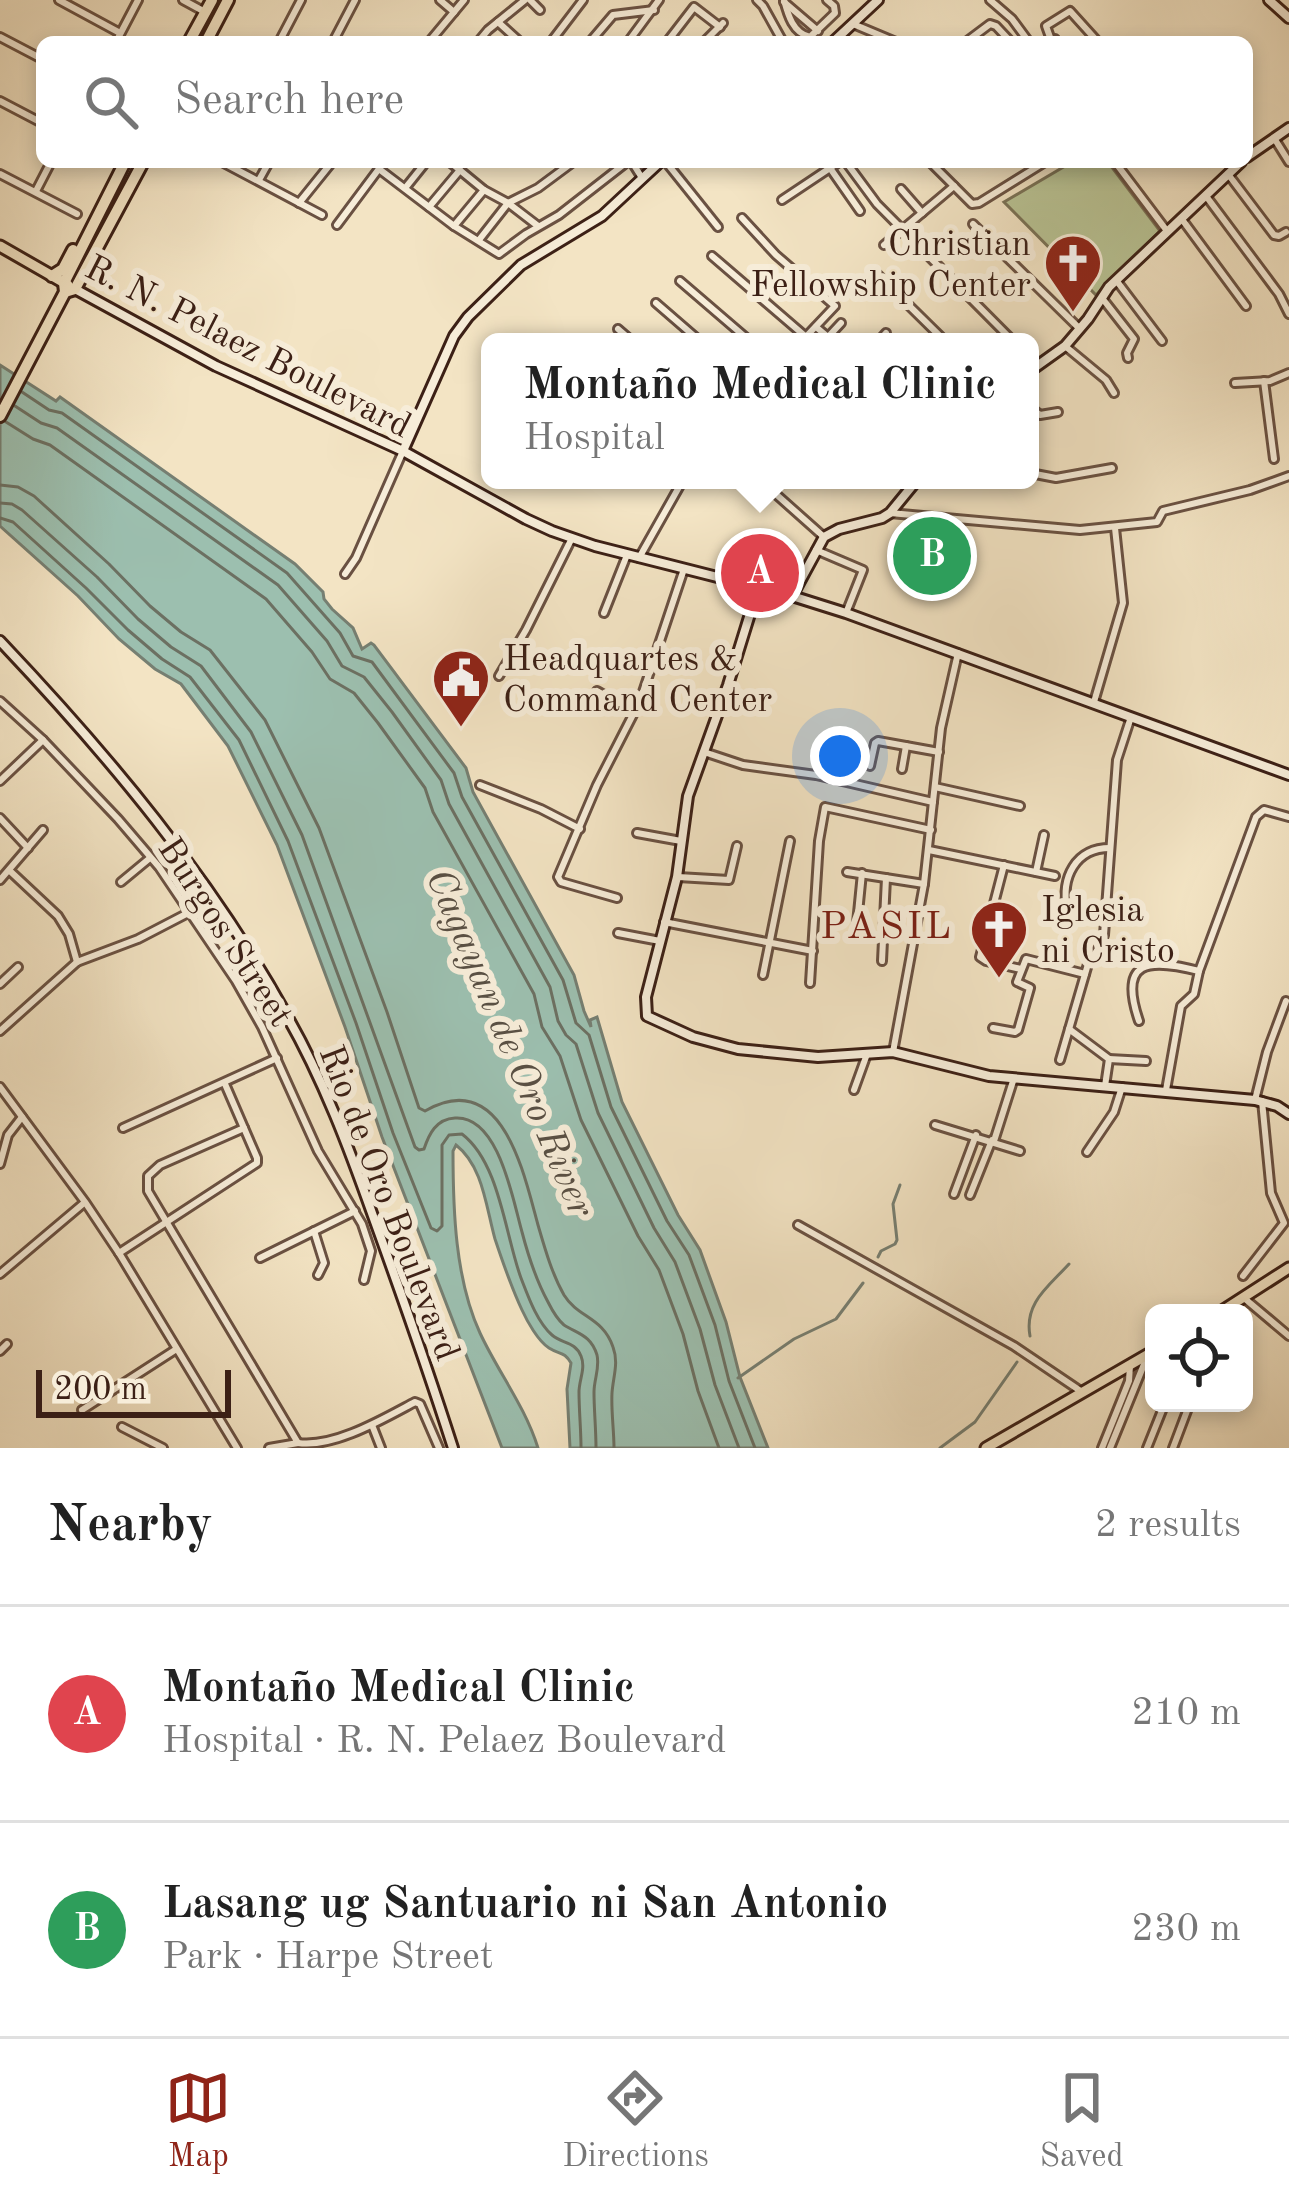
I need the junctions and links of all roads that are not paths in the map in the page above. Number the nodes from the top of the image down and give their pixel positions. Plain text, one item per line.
1 (59, 0) edge
2 (138, 0) edge
3 (183, 0) edge
4 (228, 0) edge
5 (301, 0) edge
6 (356, 0) edge
7 (440, 0) edge
8 (464, 0) edge
9 (528, 0) edge
10 (583, 0) edge
11 (658, 0) edge
12 (827, 0) edge
13 (878, 0) edge
14 (990, 0) edge
15 (1269, 0) edge
16 (784, 1) edge
17 (762, 2) edge
18 (208, 6) edge
19 (540, 10) dead end
20 (653, 10) junction
21 (454, 12) junction
22 (1289, 18) edge
23 (218, 19) junction
24 (498, 22) junction
25 (853, 24) junction
26 (818, 31) junction
27 (121, 33) junction
28 (976, 34) joint
29 (119, 36) edge
30 (192, 36) edge
31 (209, 36) edge
32 (281, 36) edge
33 (337, 36) edge
34 (434, 36) edge
35 (484, 36) edge
36 (513, 36) edge
37 (556, 36) edge
38 (595, 36) edge
39 (633, 36) edge
40 (672, 36) edge
41 (710, 36) edge
42 (780, 36) edge
43 (807, 36) edge
44 (811, 36) edge
45 (840, 36) edge
46 (882, 36) edge
47 (974, 36) edge
48 (1004, 36) edge
49 (1024, 36) edge
50 (1050, 36) edge
51 (1093, 36) edge
52 (0, 37) edge
53 (36, 56) edge
54 (0, 101) edge
55 (36, 120) edge
56 (1289, 128) edge
57 (1274, 138) junction
58 (1253, 153) edge
59 (1289, 162) edge
60 (49, 168) edge
61 (122, 168) edge
62 (138, 168) edge
63 (233, 168) edge
64 (266, 168) edge
65 (327, 168) edge
66 (379, 168) edge
67 (384, 168) edge
68 (421, 168) edge
69 (458, 168) edge
70 (566, 168) edge
71 (622, 168) edge
72 (634, 168) edge
73 (647, 168) edge
74 (668, 168) edge
75 (830, 168) joint
76 (847, 168) edge
77 (936, 168) edge
78 (1026, 168) edge
79 (1035, 168) edge
80 (1120, 168) edge
81 (1235, 168) edge
82 (460, 170) junction
83 (1029, 172) junction
84 (0, 174) edge
85 (1228, 174) junction
86 (642, 178) junction
87 (258, 182) junction
88 (954, 186) junction
89 (405, 188) junction
90 (901, 188) dead end
91 (484, 190) junction
92 (35, 192) junction
93 (1206, 196) junction
94 (782, 200) dead end
95 (299, 203) junction
96 (508, 203) junction
97 (429, 207) junction
98 (860, 211) dead end
99 (922, 213) junction
100 (77, 214) dead end
101 (322, 215) dead end
102 (742, 218) dead end
103 (1181, 218) junction
104 (973, 224) dead end
105 (337, 225) dead end
106 (454, 226) junction
107 (538, 226) junction
108 (718, 227) dead end
109 (903, 230) junction
110 (1167, 231) junction
111 (1286, 232) dead end
112 (479, 240) junction
113 (884, 245) dead end
114 (0, 246) edge
115 (712, 256) dead end
116 (877, 274) dead end
117 (680, 280) dead end
118 (1116, 280) junction
119 (64, 285) junction
120 (1101, 296) junction
121 (656, 303) dead end
122 (1246, 307) dead end
123 (1289, 314) edge
124 (841, 323) dead end
125 (816, 327) junction
126 (618, 329) dead end
127 (1080, 329) junction
128 (623, 333) edge
129 (691, 333) edge
130 (741, 333) edge
131 (796, 333) edge
132 (810, 333) edge
133 (823, 333) edge
134 (835, 333) edge
135 (935, 333) edge
136 (1005, 333) edge
137 (1162, 341) dead end
138 (1065, 346) junction
139 (1128, 358) dead end
140 (1039, 362) edge
141 (1289, 373) edge
142 (1264, 381) junction
143 (1234, 383) dead end
144 (1114, 393) dead end
145 (1058, 412) dead end
146 (1039, 414) edge
147 (0, 416) edge
148 (404, 451) junction
149 (1274, 459) dead end
150 (1112, 468) dead end
151 (1039, 475) edge
152 (1289, 476) edge
153 (678, 489) edge
154 (771, 489) edge
155 (910, 489) edge
156 (890, 513) junction
157 (1115, 528) junction
158 (824, 537) junction
159 (572, 538) junction
160 (816, 550) junction
161 (627, 555) junction
162 (639, 558) junction
163 (684, 569) junction
164 (345, 574) dead end
165 (758, 588) junction
166 (792, 596) junction
167 (604, 613) dead end
168 (846, 613) junction
169 (0, 641) edge
170 (958, 653) junction
171 (499, 676) dead end
172 (597, 691) dead end
173 (0, 701) edge
174 (1094, 702) junction
175 (634, 712) junction
176 (1131, 717) junction
177 (43, 740) junction
178 (907, 746) junction
179 (704, 752) junction
180 (939, 752) junction
181 (870, 766) dead end
182 (902, 769) dead end
183 (1289, 775) edge
184 (0, 781) edge
185 (480, 785) dead end
186 (935, 787) junction
187 (933, 802) junction
188 (1020, 806) dead end
189 (1289, 817) edge
190 (0, 818) edge
191 (580, 829) junction
192 (43, 830) dead end
193 (931, 830) junction
194 (637, 833) dead end
195 (1044, 835) dead end
196 (681, 841) junction
197 (790, 841) dead end
198 (737, 846) dead end
199 (28, 848) junction
200 (1110, 848) junction
201 (928, 850) junction
202 (150, 858) junction
203 (1004, 865) junction
204 (10, 871) junction
205 (847, 872) dead end
206 (1036, 872) junction
207 (862, 874) junction
208 (1054, 875) dead end
209 (676, 877) junction
210 (886, 878) junction
211 (0, 880) edge
212 (121, 882) dead end
213 (924, 884) junction
214 (617, 898) dead end
215 (190, 912) junction
216 (1104, 916) junction
217 (664, 922) junction
218 (618, 933) dead end
219 (856, 933) dead end
220 (660, 941) junction
221 (772, 942) junction
222 (813, 951) junction
223 (882, 961) dead end
224 (77, 962) junction
225 (18, 967) dead end
226 (1021, 969) junction
227 (1199, 971) junction
228 (1085, 974) junction
229 (763, 975) dead end
230 (810, 983) dead end
231 (0, 984) edge
232 (1286, 1001) edge
233 (1139, 1021) dead end
234 (993, 1028) dead end
235 (1070, 1028) junction
236 (0, 1031) edge
237 (868, 1052) junction
238 (893, 1052) junction
239 (277, 1058) junction
240 (1109, 1059) junction
241 (1060, 1060) dead end
242 (1146, 1060) dead end
243 (1014, 1078) junction
244 (225, 1084) junction
245 (1105, 1086) junction
246 (0, 1087) edge
247 (1123, 1087) junction
248 (854, 1090) dead end
249 (1166, 1090) junction
250 (1259, 1100) junction
251 (1289, 1114) edge
252 (22, 1118) junction
253 (934, 1125) dead end
254 (123, 1128) dead end
255 (244, 1128) junction
256 (976, 1135) junction
257 (993, 1141) junction
258 (1020, 1151) dead end
259 (1087, 1152) dead end
260 (0, 1164) edge
261 (955, 1194) dead end
262 (970, 1195) dead end
263 (85, 1202) junction
264 (355, 1211) junction
265 (169, 1221) junction
266 (798, 1225) dead end
267 (314, 1231) junction
268 (119, 1253) junction
269 (260, 1258) dead end
270 (1289, 1268) edge
271 (0, 1274) edge
272 (318, 1275) dead end
273 (1244, 1276) dead end
274 (364, 1280) dead end
275 (1244, 1298) junction
276 (1234, 1304) edge
277 (1289, 1336) edge
278 (8, 1344) dead end
279 (176, 1349) junction
280 (0, 1351) edge
281 (1145, 1356) edge
282 (1130, 1365) junction
283 (1145, 1365) edge
284 (1082, 1392) junction
285 (82, 1410) dead end
286 (1162, 1412) edge
287 (1187, 1412) edge
288 (372, 1425) junction
289 (122, 1427) dead end
290 (298, 1443) junction
291 (163, 1448) edge
292 (237, 1448) edge
293 (268, 1448) edge
294 (382, 1448) edge
295 (440, 1448) edge
296 (454, 1448) edge
297 (986, 1448) edge
298 (1106, 1448) edge
299 (1148, 1448) edge
300 (1173, 1448) edge

1 - 27 street
2 - 27 street
3 - 18 street
4 - 23 highway
5 - 32 street
6 - 33 street
7 - 21 street
8 - 21 street
9 - 19 street
9 - 24 street
10 - 37 street
11 - 20 street
12 - 26 street
13 - 25 main road
14 - 49 street
15 - 22 main road
16 - 26 street
16 - 43 street
17 - 42 street
18 - 23 highway
18 - 30 highway
20 - 38 street
20 - 39 street
21 - 34 street
23 - 31 highway
24 - 35 street
24 - 36 street
25 - 45 main road
25 - 46 street
26 - 44 street
27 - 29 street
28 - 47 street
28 - 48 street
40 - 41 street
50 - 51 street
52 - 53 street
54 - 55 street
56 - 57 main road
57 - 58 main road
57 - 59 street
60 - 92 street
61 - 119 highway
62 - 119 highway
63 - 87 street
64 - 87 street
65 - 95 street
66 - 105 street
67 - 89 street
68 - 89 street
69 - 82 street
70 - 96 street
71 - 107 street
72 - 86 street
73 - 86 main road
74 - 108 street
75 - 94 street
75 - 98 street
76 - 109 street
77 - 88 street
78 - 83 street
79 - 83 street
80 - 110 street
81 - 85 main road
82 - 91 street
82 - 97 street
83 - 88 street
84 - 92 street
85 - 93 main road
85 - 111 street
86 - 148 main road
87 - 95 street
88 - 99 street
89 - 97 street
90 - 99 street
91 - 96 street
91 - 106 street
92 - 100 street
93 - 103 main road
93 - 123 street
95 - 101 street
96 - 107 street
96 - 112 street
97 - 106 street
99 - 109 street
102 - 125 street
103 - 110 main road
103 - 122 street
104 - 127 street
106 - 112 street
107 - 112 street
109 - 113 street
109 - 136 street
110 - 118 main road
114 - 119 main road, R. N. Pelaez Boulevard
115 - 131 street
116 - 135 street
117 - 130 street
118 - 120 main road
118 - 137 street
119 - 147 highway
119 - 148 main road, R. N. Pelaez Boulevard
120 - 127 main road
120 - 139 street
121 - 129 street
124 - 134 street
125 - 132 street
125 - 133 street
126 - 128 street
127 - 138 main road
138 - 140 main road
138 - 144 street
141 - 142 street
142 - 143 street
142 - 149 street
145 - 146 street
148 - 159 main road, R. N. Pelaez Boulevard
148 - 164 street
150 - 151 street
152 - 157 street
153 - 162 street
154 - 158 street
155 - 156 main road
156 - 157 street
156 - 158 main road
157 - 174 street
158 - 160 main road
159 - 161 main road, R. N. Pelaez Boulevard
159 - 171 street
160 - 166 main road
160 - 168 street
161 - 162 main road, R. N. Pelaez Boulevard
161 - 167 street
162 - 163 main road, R. N. Pelaez Boulevard
163 - 165 main road, R. N. Pelaez Boulevard
163 - 175 street
165 - 166 main road, R. N. Pelaez Boulevard
165 - 179 main road
166 - 168 main road, R. N. Pelaez Boulevard
168 - 170 main road, R. N. Pelaez Boulevard
169 - 296 main road, Rio de Oro Boulevard
170 - 174 main road, R. N. Pelaez Boulevard
170 - 180 street
172 - 175 street
173 - 177 street, Burgos Street
174 - 176 main road, R. N. Pelaez Boulevard
175 - 191 street
176 - 183 main road, R. N. Pelaez Boulevard
176 - 200 street
177 - 184 street
177 - 202 street, Burgos Street
178 - 180 street
178 - 181 street
178 - 182 street
179 - 187 street
179 - 196 main road
180 - 186 street
185 - 191 street
186 - 187 street
186 - 188 street
187 - 193 street
189 - 227 street
190 - 199 street
191 - 214 street
192 - 199 street
193 - 201 street
193 - 222 street
194 - 196 street
195 - 206 street
196 - 209 main road
197 - 221 street
198 - 209 street
199 - 204 street
200 - 216 street
200 - 216 street
201 - 203 street
201 - 213 street
202 - 212 street
202 - 215 street, Burgos Street
203 - 206 street
203 - 226 street
204 - 211 street
204 - 224 street
205 - 207 street
206 - 208 street
207 - 210 street
207 - 219 street
209 - 217 main road
210 - 213 street
210 - 223 street
213 - 238 street
215 - 224 street
215 - 239 street, Burgos Street
216 - 228 street
217 - 220 main road
217 - 221 street
218 - 220 street
220 - 237 main road
221 - 222 street
221 - 229 street
222 - 230 street
224 - 236 street
225 - 231 street
226 - 228 street
226 - 234 street
227 - 233 street
227 - 249 street
228 - 235 street
232 - 250 street
235 - 240 street
235 - 241 street
237 - 238 main road
237 - 248 street
238 - 243 main road
239 - 244 street
239 - 264 street, Burgos Street
240 - 242 street
240 - 245 street
243 - 245 main road
243 - 257 street
244 - 254 street
244 - 255 street
245 - 247 main road
246 - 252 street
247 - 249 main road
247 - 259 street
249 - 250 main road
250 - 251 main road
250 - 273 street
252 - 260 street
252 - 263 street
253 - 256 street
255 - 265 street
255 - 265 street
256 - 257 street
256 - 261 street
257 - 258 street
257 - 262 street
263 - 268 street
263 - 271 street
264 - 267 street
264 - 274 street, Burgos Street
265 - 268 street
265 - 290 street
266 - 284 street
267 - 269 street
267 - 272 street
268 - 279 street
270 - 275 main road
275 - 276 main road
275 - 277 street
278 - 280 street
279 - 285 street
279 - 292 street
281 - 282 main road
282 - 284 main road
282 - 298 street
283 - 298 street
284 - 297 main road
286 - 299 street
287 - 300 street
288 - 290 street
288 - 294 street
288 - 295 street
289 - 291 street
290 - 293 street

